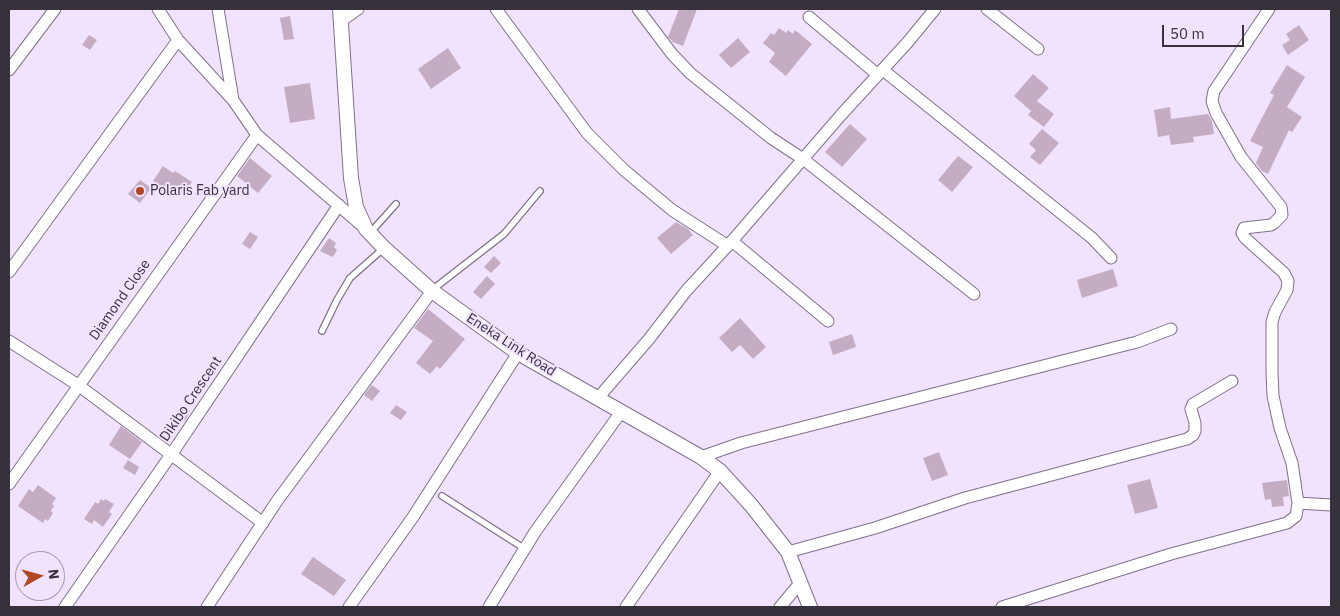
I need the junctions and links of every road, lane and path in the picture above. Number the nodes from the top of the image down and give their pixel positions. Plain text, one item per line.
1 (55, 9) edge
2 (158, 9) edge
3 (218, 9) edge
4 (358, 9) edge
5 (496, 9) edge
6 (638, 9) edge
7 (935, 9) edge
8 (987, 9) edge
9 (1269, 9) edge
10 (341, 15) edge
11 (809, 17) dead end
12 (178, 40) junction
13 (1038, 49) dead end
14 (9, 70) edge
15 (881, 72) junction
16 (233, 100) junction
17 (257, 135) junction
18 (803, 159) junction
19 (540, 191) dead end
20 (396, 204) dead end
21 (338, 205) junction
22 (368, 231) junction
23 (730, 244) junction
24 (384, 248) junction
25 (1110, 258) dead end
26 (9, 272) edge
27 (432, 291) junction
28 (974, 294) dead end
29 (828, 321) dead end
30 (1171, 329) dead end
31 (322, 331) dead end
32 (9, 341) edge
33 (518, 353) junction
34 (1232, 381) dead end
35 (78, 386) junction
36 (598, 398) junction
37 (620, 412) junction
38 (171, 455) junction
39 (701, 456) junction
40 (720, 471) junction
41 (9, 484) edge
42 (442, 496) dead end
43 (1298, 503) junction
44 (1331, 506) edge
45 (263, 523) junction
46 (525, 549) junction
47 (788, 552) junction
48 (801, 582) junction
49 (65, 607) edge
50 (207, 607) edge
51 (349, 607) edge
52 (489, 607) edge
53 (626, 607) edge
54 (780, 607) edge
55 (810, 607) edge
56 (1002, 607) edge

1 - 14 street
2 - 12 street
3 - 16 street
4 - 10 street
5 - 23 street
6 - 18 street
7 - 15 street
8 - 13 street
9 - 43 street
10 - 22 street, Eneka Link Road
11 - 15 street
12 - 16 street
12 - 26 street
15 - 18 street
15 - 25 street
16 - 17 street
17 - 21 street
17 - 35 street, Diamond Close
18 - 23 street
18 - 28 street
19 - 27 lane
20 - 22 lane
21 - 22 street
21 - 38 street, Dikibo Crescent
22 - 24 street, Eneka Link Road
23 - 29 street
23 - 36 street
24 - 27 street, Eneka Link Road
24 - 31 lane
27 - 33 street, Eneka Link Road
27 - 45 street
30 - 39 street
32 - 35 street
33 - 36 street, Eneka Link Road
33 - 51 street
34 - 47 street
35 - 38 street
35 - 41 street, Diamond Close
36 - 37 street, Eneka Link Road
37 - 39 street, Eneka Link Road
37 - 46 street
38 - 45 street
38 - 49 street, Dikibo Crescent
39 - 40 street, Eneka Link Road
40 - 47 street, Eneka Link Road
40 - 53 street
42 - 46 lane
43 - 44 street
43 - 56 street
45 - 50 street
46 - 52 street
47 - 48 street, Eneka Link Road
48 - 54 street
48 - 55 street, Eneka Link Road

